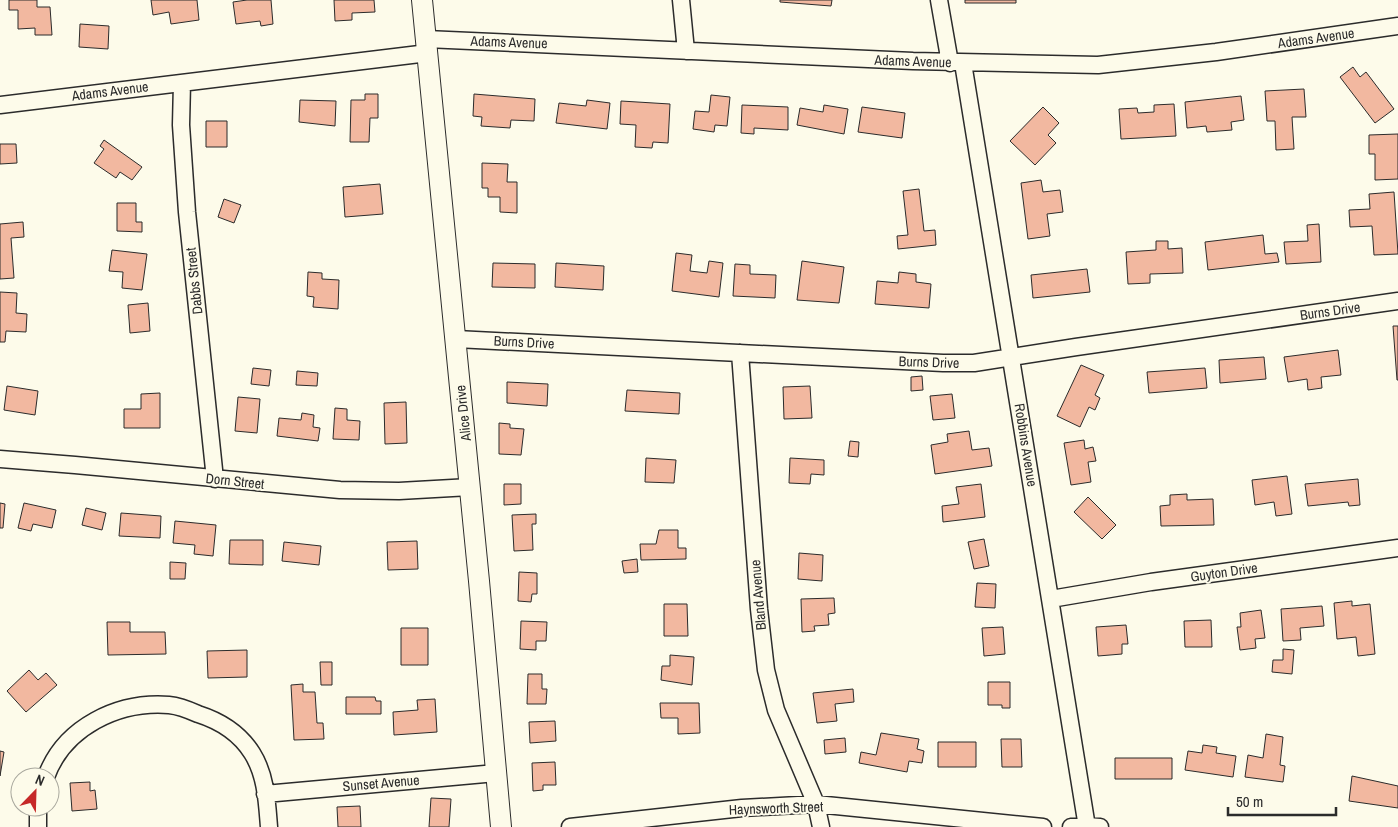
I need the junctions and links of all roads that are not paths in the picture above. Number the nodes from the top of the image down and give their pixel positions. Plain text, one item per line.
1 (422, 0) edge
2 (681, 0) edge
3 (939, 0) edge
4 (1398, 26) edge
5 (427, 46) junction
6 (686, 50) junction
7 (957, 63) junction
8 (182, 83) junction
9 (0, 105) edge
10 (1398, 302) edge
11 (456, 339) junction
12 (740, 353) junction
13 (1012, 357) junction
14 (0, 459) edge
15 (215, 479) junction
16 (470, 487) junction
17 (1398, 548) edge
18 (1051, 599) junction
19 (50, 767) edge
20 (496, 773) junction
21 (266, 794) junction
22 (816, 804) junction
23 (269, 827) edge
24 (501, 827) edge
25 (570, 827) edge
26 (821, 827) edge
27 (1043, 827) edge
28 (1086, 827) edge

1 - 5 main road, Alice Drive
2 - 6 street
3 - 7 street, Robbins Avenue
4 - 7 street, Adams Avenue
5 - 6 street, Adams Avenue
5 - 8 street, Adams Avenue
5 - 11 main road, Alice Drive
6 - 7 street, Adams Avenue
7 - 13 street, Robbins Avenue
8 - 9 street, Adams Avenue
8 - 15 street, Dabbs Street
10 - 13 street, Burns Drive
11 - 12 street, Burns Drive
11 - 16 main road, Alice Drive
12 - 13 street, Burns Drive
12 - 22 street, Bland Avenue
13 - 18 street, Robbins Avenue
14 - 15 street, Dorn Street
15 - 16 street, Dorn Street
16 - 20 main road, Alice Drive
17 - 18 street, Guyton Drive
18 - 28 street, Robbins Avenue
19 - 21 street
20 - 21 street, Sunset Avenue
20 - 24 main road, Alice Drive
21 - 23 street
22 - 25 street, Haynsworth Street
22 - 26 street, Bland Avenue
22 - 27 street, Haynsworth Street

